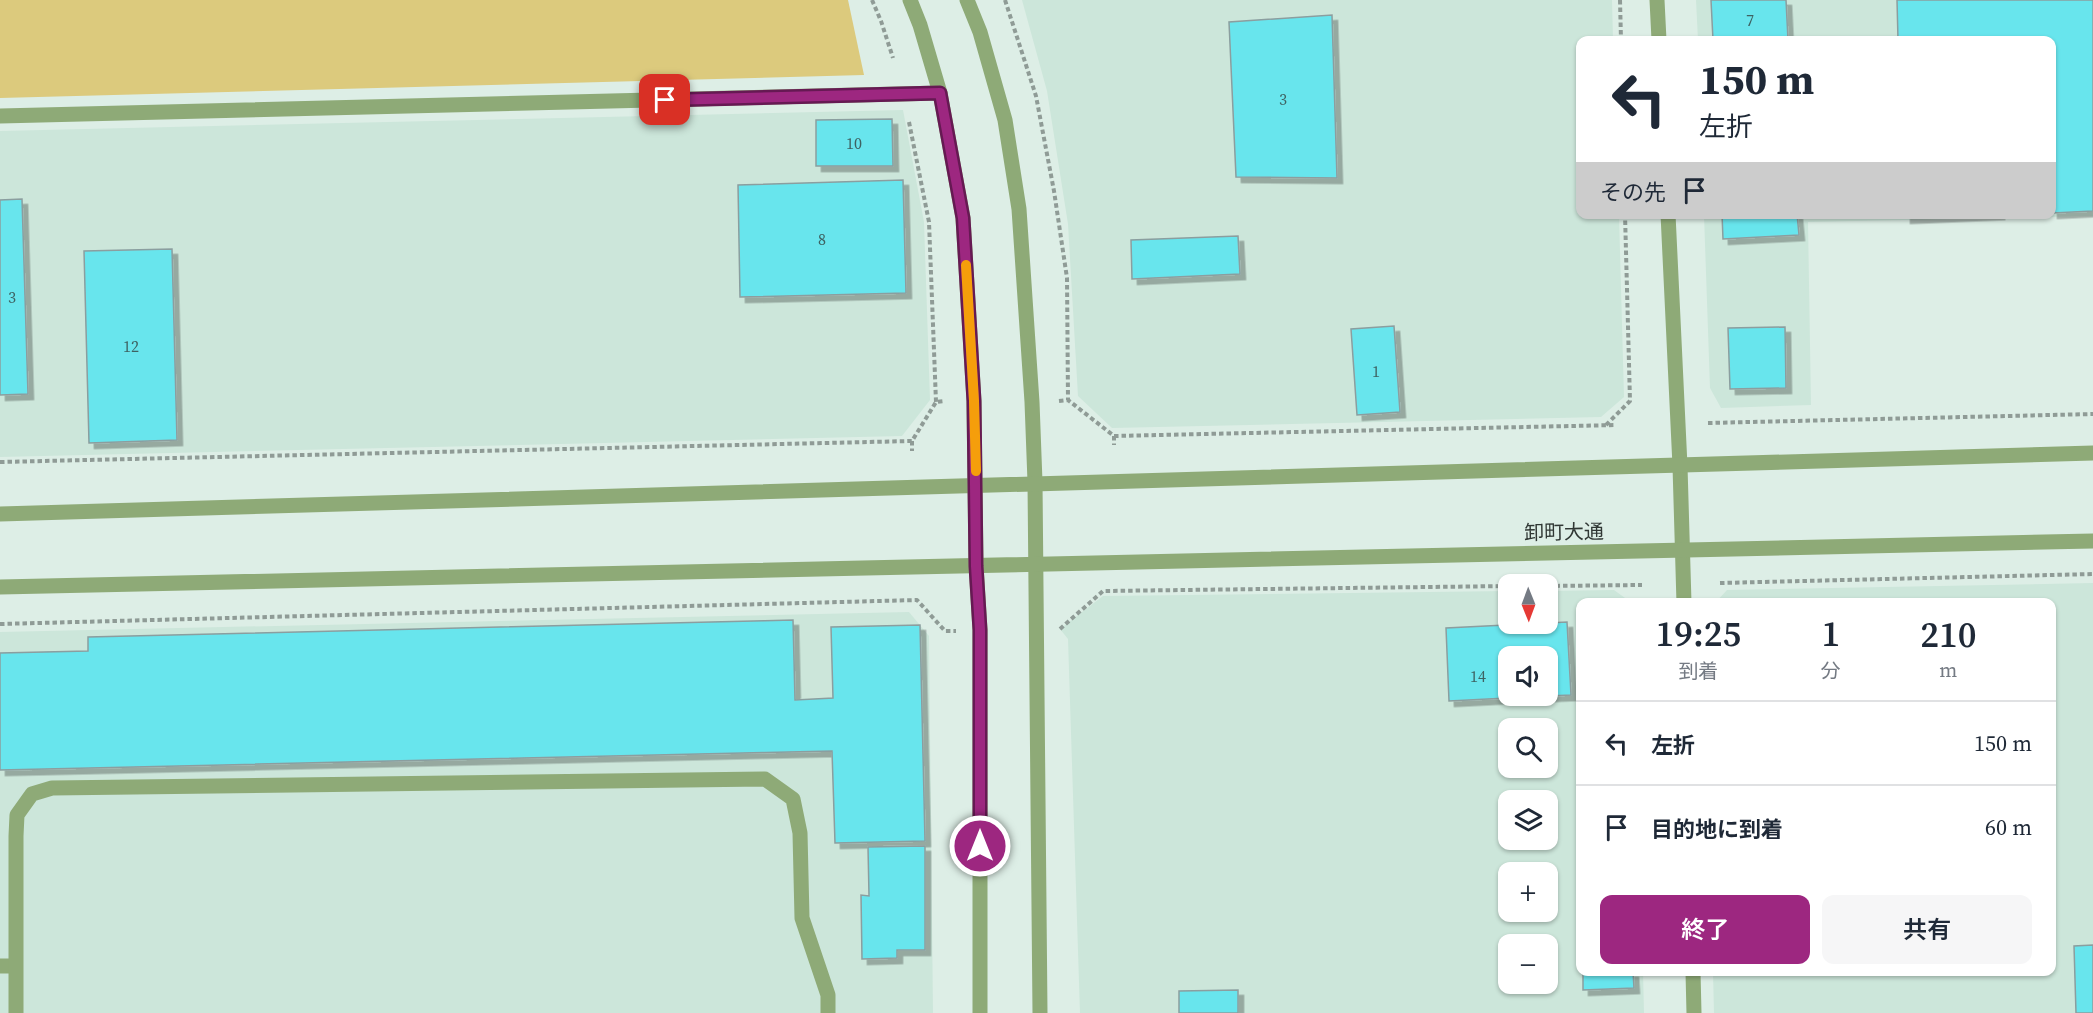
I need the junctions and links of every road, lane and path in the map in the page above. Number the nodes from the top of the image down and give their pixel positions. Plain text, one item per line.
1 (872, 0) edge
2 (910, 0) edge
3 (967, 0) edge
4 (1005, 0) edge
5 (1620, 0) edge
6 (1657, 0) edge
7 (1621, 36) edge
8 (1659, 36) edge
9 (893, 58) dead end
10 (940, 93) junction
11 (0, 116) edge
12 (909, 122) dead end
13 (1625, 219) edge
14 (1668, 219) edge
15 (1068, 400) junction
16 (945, 401) dead end
17 (1059, 401) dead end
18 (936, 402) junction
19 (2093, 414) edge
20 (1708, 423) dead end
21 (1605, 425) junction
22 (1616, 425) dead end
23 (1114, 436) junction
24 (912, 441) junction
25 (1114, 445) dead end
26 (912, 451) dead end
27 (2093, 453) edge
28 (0, 462) edge
29 (1680, 466) junction
30 (1035, 482) junction
31 (976, 484) junction
32 (0, 514) edge
33 (2093, 542) edge
34 (1682, 550) junction
35 (1036, 564) junction
36 (976, 566) junction
37 (2093, 574) edge
38 (1720, 583) dead end
39 (1642, 585) dead end
40 (1498, 586) edge
41 (1558, 586) edge
42 (0, 587) edge
43 (1684, 598) edge
44 (0, 624) edge
45 (1054, 628) dead end
46 (957, 631) dead end
47 (8, 966) edge
48 (1693, 976) edge
49 (16, 1013) edge
50 (828, 1013) edge
51 (980, 1013) edge
52 (1040, 1013) edge
53 (1694, 1013) edge

1 - 9 path
2 - 10 street
3 - 30 street
4 - 15 path
5 - 7 path
6 - 8 street
10 - 11 street
10 - 31 street
12 - 18 path
13 - 21 path
14 - 29 street
15 - 17 path
15 - 23 path
16 - 18 path
18 - 24 path
19 - 20 path
21 - 22 path
21 - 23 path
23 - 25 path
24 - 26 path
24 - 28 path
27 - 29 street
29 - 30 street
29 - 34 street
30 - 31 street
30 - 35 street
31 - 32 street
31 - 36 street
33 - 34 street, 卸町大通
34 - 35 street, 卸町大通
34 - 43 street
35 - 36 street, 卸町大通
35 - 52 street
36 - 42 street, 卸町大通
36 - 51 street
37 - 38 path
39 - 41 path
40 - 45 path
44 - 46 path
47 - 49 street
47 - 50 street
48 - 53 street

